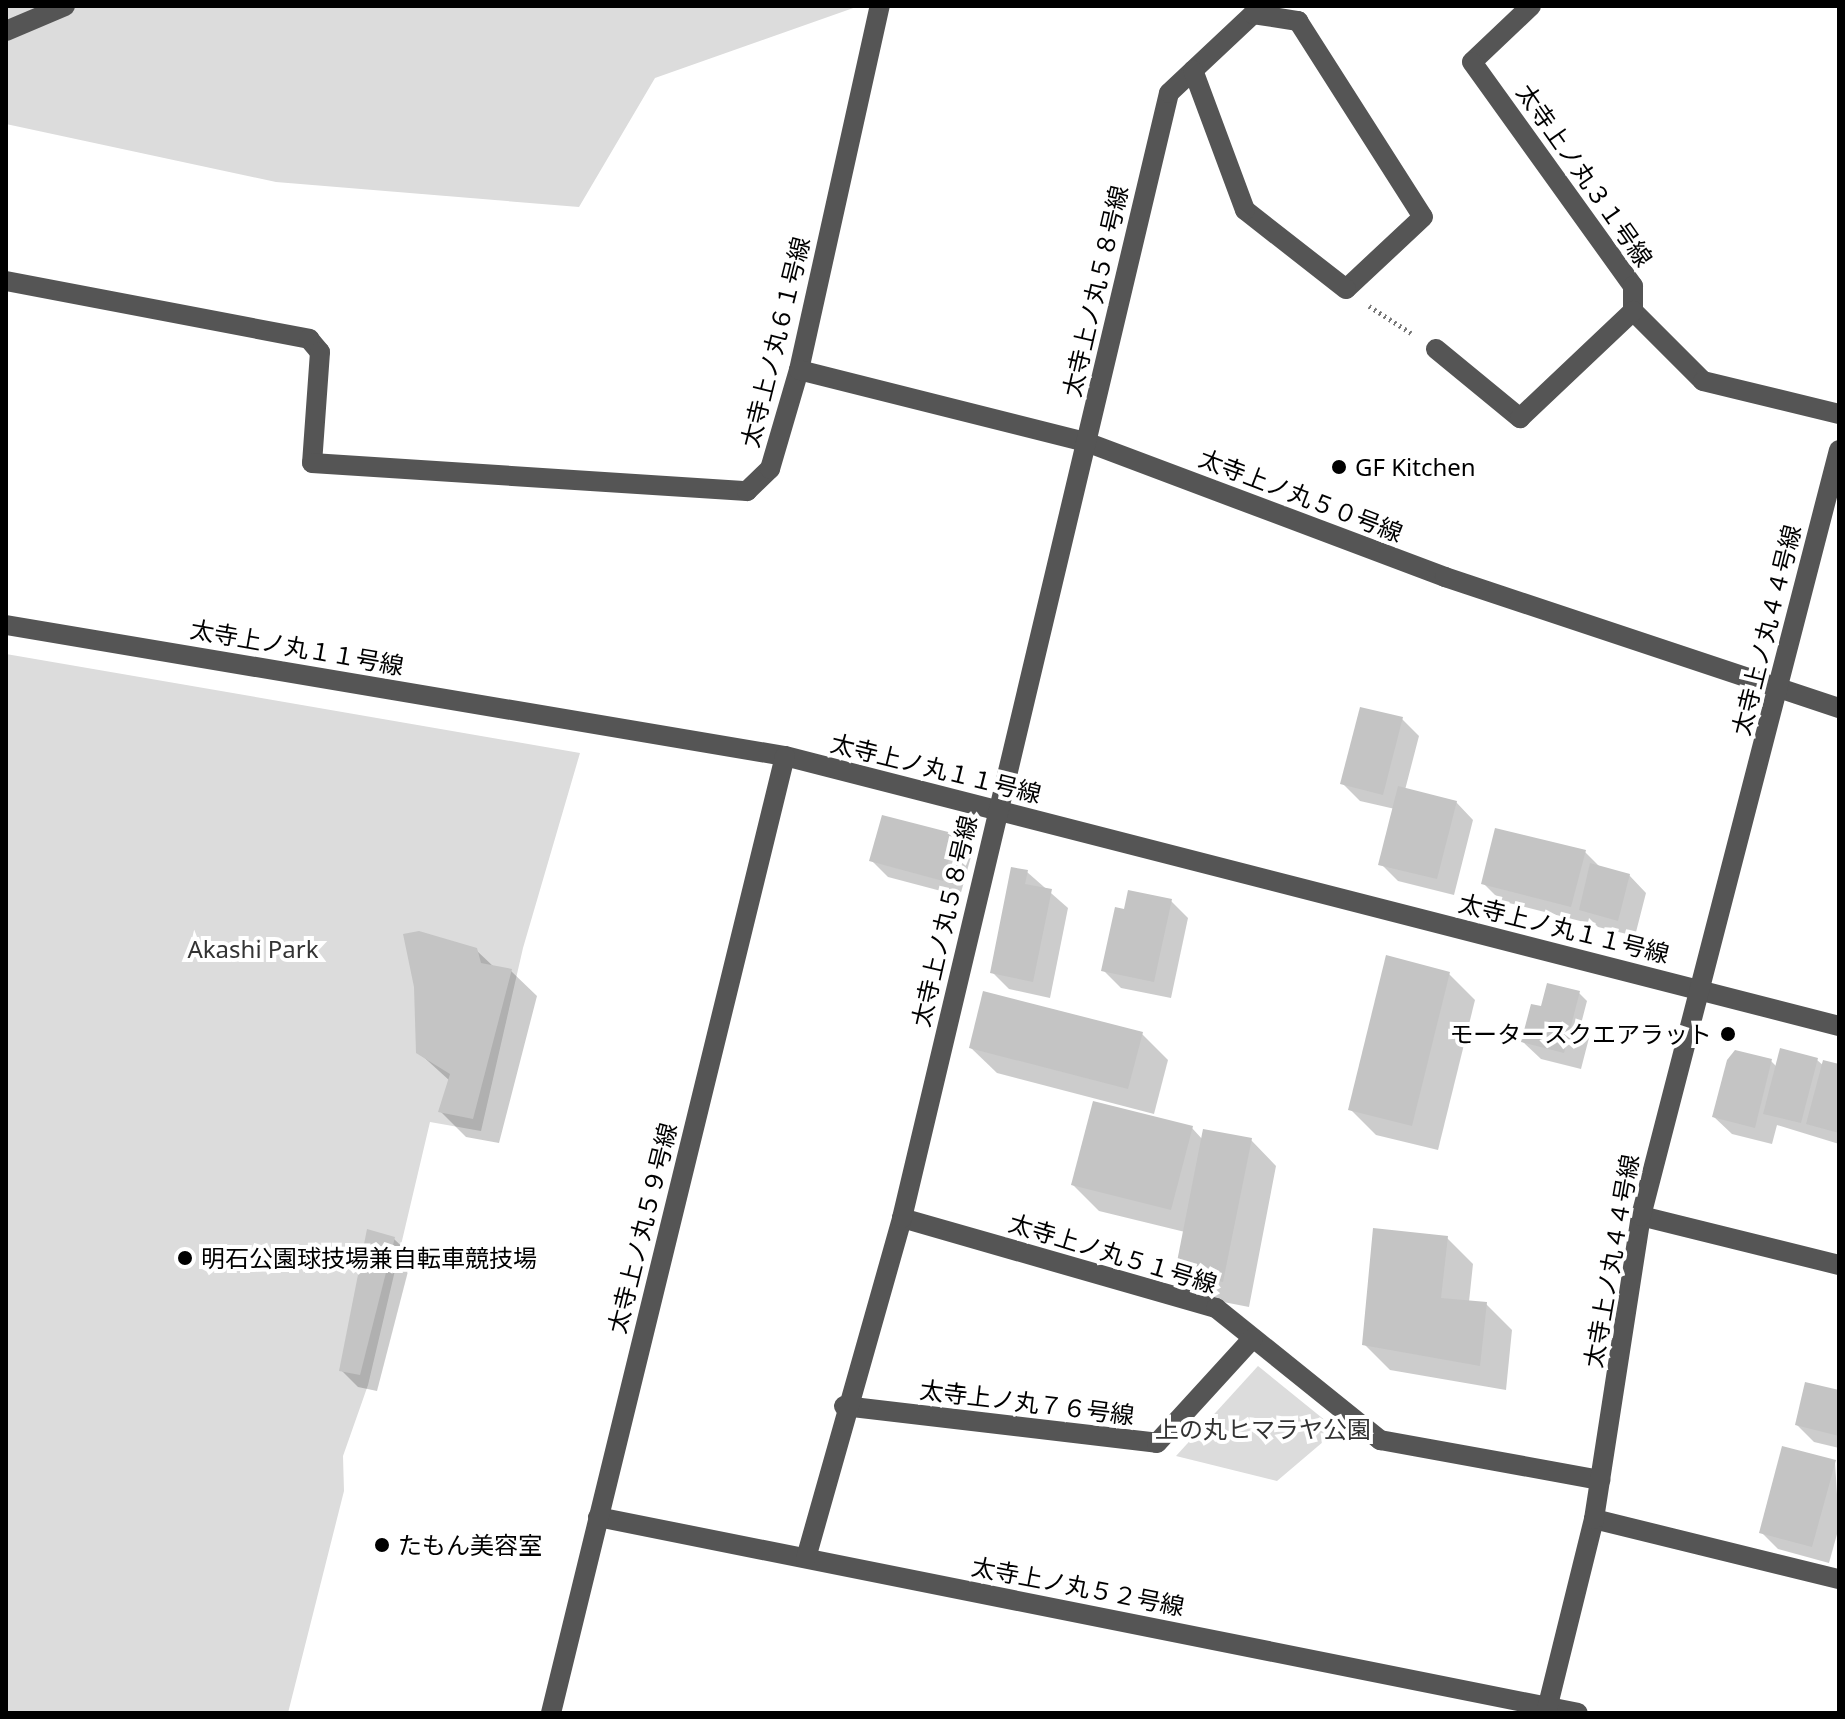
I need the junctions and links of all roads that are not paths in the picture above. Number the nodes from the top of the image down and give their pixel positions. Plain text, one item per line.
1 (65, 6) edge
2 (880, 6) edge
3 (1531, 6) edge
4 (1250, 10) edge
5 (6, 31) edge
6 (1193, 70) junction
7 (6, 281) edge
8 (1633, 311) junction
9 (1436, 349) road end
10 (799, 370) junction
11 (1839, 414) edge
12 (1086, 442) junction
13 (1839, 450) edge
14 (6, 625) edge
15 (1777, 691) junction
16 (1839, 708) edge
17 (785, 756) junction
18 (996, 810) junction
19 (1700, 989) junction
20 (1839, 1026) edge
21 (1641, 1216) junction
22 (902, 1218) junction
23 (1839, 1265) edge
24 (1253, 1338) junction
25 (844, 1406) junction
26 (1600, 1480) junction
27 (598, 1517) junction
28 (1594, 1519) junction
29 (806, 1558) junction
30 (1839, 1579) edge
31 (1546, 1709) edge
32 (551, 1713) edge
33 (1578, 1713) edge

1 - 5 street
2 - 10 street, 太寺上ノ丸６１号線
3 - 8 street, 太寺上ノ丸３１号線
4 - 6 street, 太寺上ノ丸５８号線
4 - 6 street, 太寺上ノ丸５８号線
6 - 12 street, 太寺上ノ丸５８号線
7 - 10 street, 太寺上ノ丸６１号線
8 - 9 street
8 - 11 street
10 - 12 street, 太寺上ノ丸５０号線
12 - 15 street, 太寺上ノ丸５０号線
12 - 18 street, 太寺上ノ丸５８号線
13 - 15 street, 太寺上ノ丸４４号線
14 - 17 street, 太寺上ノ丸１１号線
15 - 16 street, 太寺上ノ丸５０号線
15 - 19 street, 太寺上ノ丸４４号線
17 - 18 street, 太寺上ノ丸１１号線
17 - 27 street, 太寺上ノ丸５９号線
18 - 19 street, 太寺上ノ丸１１号線
18 - 22 street, 太寺上ノ丸５８号線
19 - 20 street, 太寺上ノ丸１１号線
19 - 21 street, 太寺上ノ丸４４号線
21 - 23 street
21 - 26 street, 太寺上ノ丸４４号線
22 - 24 street, 太寺上ノ丸５１号線
22 - 25 street, 太寺上ノ丸５８号線
24 - 25 street, 太寺上ノ丸７６号線
24 - 26 street, 太寺上ノ丸５１号線
25 - 29 street, 太寺上ノ丸５８号線
26 - 28 street, 太寺上ノ丸４４号線
27 - 29 street, 太寺上ノ丸５２号線
27 - 32 street, 太寺上ノ丸５９号線
28 - 30 street
28 - 31 street, 太寺上ノ丸４４号線
29 - 31 street, 太寺上ノ丸５２号線
31 - 33 street, 太寺上ノ丸５２号線

